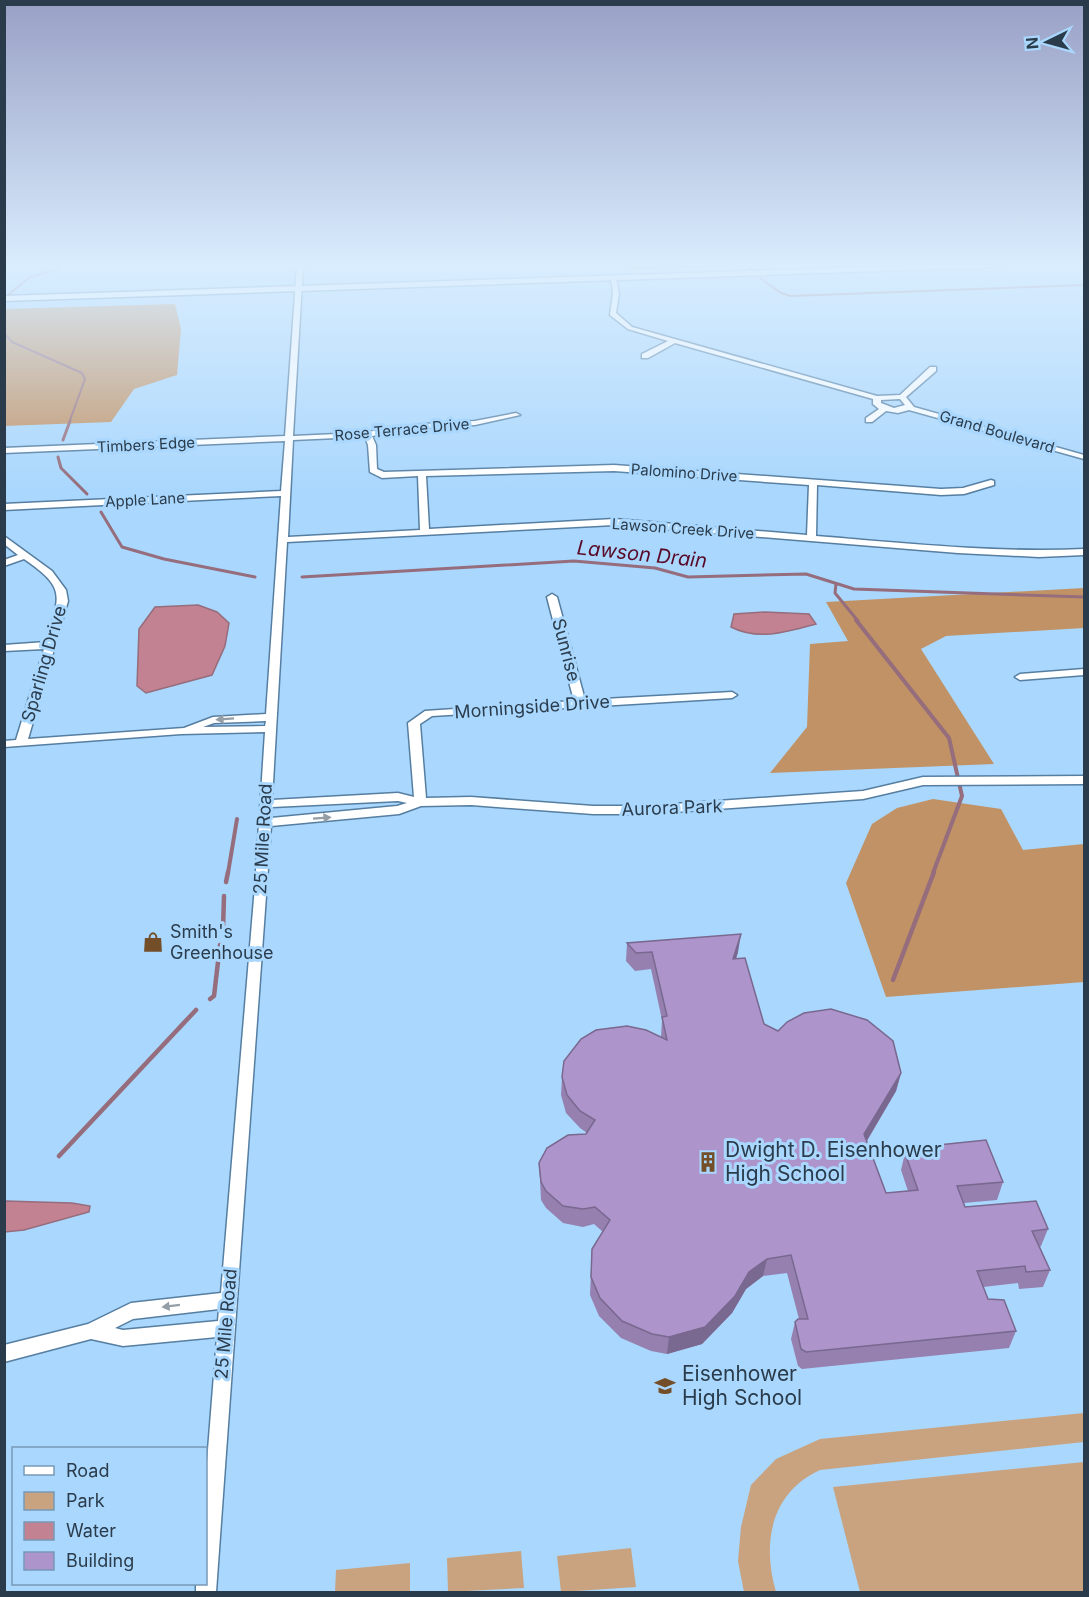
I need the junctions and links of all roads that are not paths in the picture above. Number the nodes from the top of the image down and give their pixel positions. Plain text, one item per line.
1 (294, 340) edge
2 (668, 340) edge
3 (673, 341) junction
4 (645, 356) dead end
5 (933, 369) dead end
6 (902, 397) junction
7 (877, 398) junction
8 (910, 408) junction
9 (884, 409) junction
10 (516, 415) dead end
11 (868, 420) dead end
12 (368, 435) junction
13 (288, 438) junction
14 (4, 451) edge
15 (1084, 457) edge
16 (422, 474) junction
17 (813, 482) junction
18 (991, 483) dead end
19 (285, 493) junction
20 (5, 508) edge
21 (425, 532) junction
22 (812, 538) junction
23 (4, 539) edge
24 (282, 540) junction
25 (1084, 552) edge
26 (24, 556) junction
27 (4, 563) edge
28 (552, 597) dead end
29 (50, 645) junction
30 (4, 648) edge
31 (1084, 672) edge
32 (1020, 677) dead end
33 (732, 695) dead end
34 (580, 704) junction
35 (270, 723) junction
36 (21, 743) junction
37 (4, 744) edge
38 (1084, 780) edge
39 (346, 798) junction
40 (420, 802) junction
41 (265, 804) junction
42 (348, 816) junction
43 (264, 823) junction
44 (229, 1300) junction
45 (226, 1328) junction
46 (91, 1331) junction
47 (4, 1354) edge
48 (207, 1580) edge

1 - 13 street, 25 Mile Road
2 - 3 street
3 - 4 street
3 - 7 street
5 - 6 street
6 - 7 street
6 - 8 street
7 - 9 street
8 - 9 street, Grand Boulevard
8 - 15 street, Grand Boulevard
9 - 11 street
10 - 12 street, Rose Terrace Drive
12 - 13 street, Rose Terrace Drive
12 - 16 street, Palomino Drive
13 - 14 street, Timbers Edge
13 - 19 street, 25 Mile Road
16 - 17 street, Palomino Drive
16 - 21 street
17 - 18 street, Palomino Drive
17 - 22 street
19 - 20 street, Apple Lane
19 - 24 street, 25 Mile Road
21 - 22 street, Lawson Creek Drive
21 - 24 street, Lawson Creek Drive
22 - 25 street, Lawson Creek Drive
23 - 26 street, Sparling Drive
24 - 35 street, 25 Mile Road
26 - 27 street
26 - 29 street, Sparling Drive
28 - 34 street, Sunrise
29 - 30 street
29 - 36 street, Sparling Drive
31 - 32 street
33 - 34 street, Morningside Drive
34 - 40 street, Morningside Drive
35 - 36 street
35 - 41 street, 25 Mile Road
36 - 37 street
38 - 40 street, Aurora Park
39 - 40 street, Aurora Park
39 - 41 street, Aurora Park
39 - 42 street
40 - 42 street, Aurora Park
41 - 43 street, 25 Mile Road
43 -> 42 street, Aurora Park
43 - 44 street, 25 Mile Road
44 - 45 street, 25 Mile Road
44 -> 46 street
45 - 46 street
45 - 48 street, 25 Mile Road
46 - 47 street

